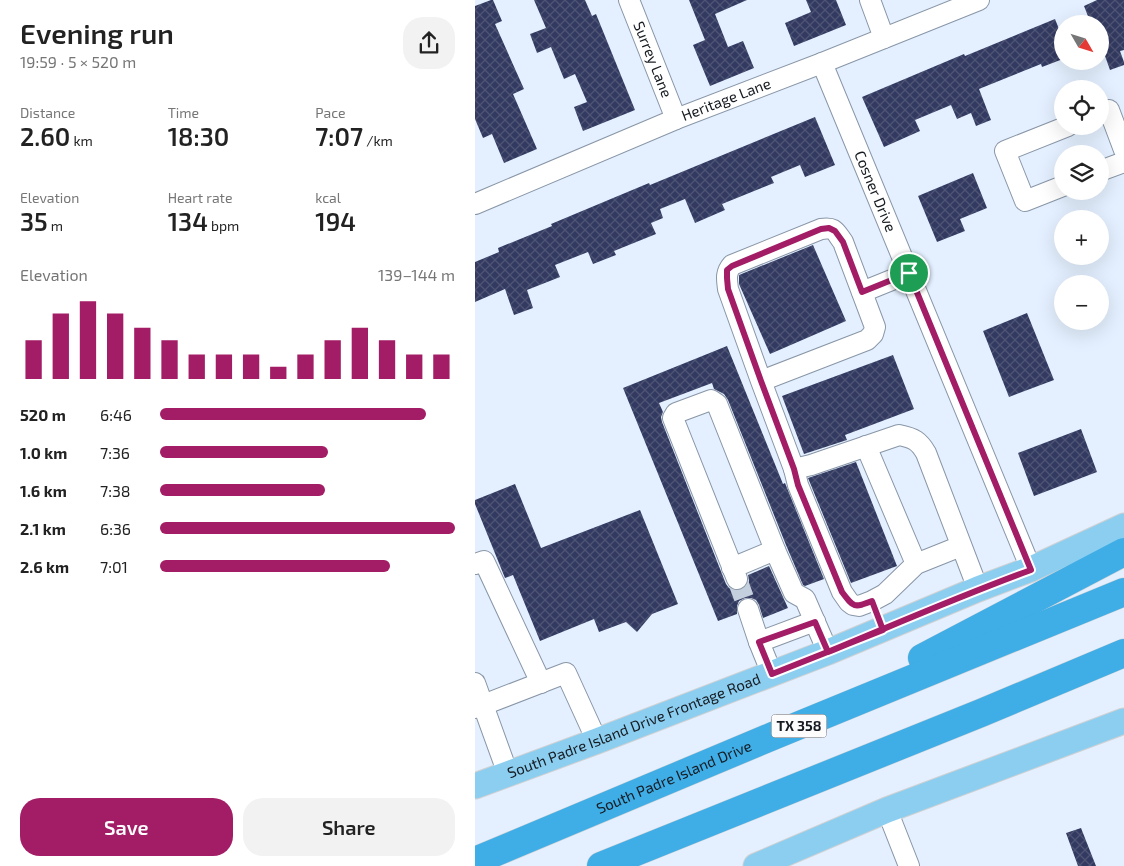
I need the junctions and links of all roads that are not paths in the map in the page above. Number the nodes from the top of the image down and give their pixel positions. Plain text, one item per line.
1 (629, 0) edge
2 (870, 0) edge
3 (979, 0) edge
4 (883, 38) junction
5 (822, 63) junction
6 (1109, 110) edge
7 (676, 119) junction
8 (1054, 132) edge
9 (1124, 150) edge
10 (1124, 162) edge
11 (1109, 168) edge
12 (1054, 189) edge
13 (476, 201) edge
14 (909, 273) junction
15 (862, 292) junction
16 (761, 381) junction
17 (866, 446) junction
18 (794, 469) junction
19 (1124, 526) edge
20 (961, 546) junction
21 (775, 550) junction
22 (1124, 552) edge
23 (475, 564) edge
24 (916, 564) junction
25 (1031, 570) junction
26 (978, 590) junction
27 (1124, 592) edge
28 (872, 601) junction
29 (748, 609) tunnel mouth
30 (815, 622) junction
31 (883, 630) junction
32 (759, 642) junction
33 (828, 652) junction
34 (1124, 653) edge
35 (1124, 667) edge
36 (772, 674) junction
37 (475, 683) edge
38 (541, 683) junction
39 (479, 707) edge
40 (981, 713) junction
41 (1124, 721) edge
42 (773, 736) junction
43 (597, 742) junction
44 (508, 774) junction
45 (475, 786) edge
46 (887, 810) junction
47 (475, 861) edge
48 (601, 866) edge
49 (757, 866) edge
50 (909, 866) edge

1 - 7 street, Surrey Lane
2 - 4 street
3 - 4 street, Heritage Lane
4 - 5 street, Heritage Lane
5 - 7 street, Heritage Lane
5 - 14 street, Cosner Drive
6 - 9 street
7 - 13 street, Heritage Lane
8 - 12 street
10 - 11 street
14 - 15 street
14 - 25 street, Cosner Drive
15 - 16 street
15 - 16 street
16 - 18 street
17 - 18 street
17 - 20 street
17 - 24 street
18 - 28 street
19 - 25 main road, South Padre Island Drive Frontage Road
20 - 24 street
20 - 26 street
21 - 21 street
21 - 30 street
22 - 42 highway
23 - 38 street
24 - 28 street
25 - 26 main road, South Padre Island Drive Frontage Road
26 - 31 main road, South Padre Island Drive Frontage Road
27 - 42 highway, South Padre Island Drive / TX 358
28 - 31 street
29 - 32 street
30 - 32 street
30 - 33 street
31 - 33 main road, South Padre Island Drive Frontage Road
32 - 36 street
33 - 36 main road, South Padre Island Drive Frontage Road
34 - 40 highway
35 - 40 highway
36 - 43 main road, South Padre Island Drive Frontage Road
37 - 39 street
38 - 39 street
38 - 43 street
39 - 44 street
40 - 48 highway
41 - 46 main road
42 - 47 highway, South Padre Island Drive / TX 358
43 - 44 main road, South Padre Island Drive Frontage Road
44 - 45 main road, South Padre Island Drive Frontage Road
46 - 49 main road
46 - 50 street

